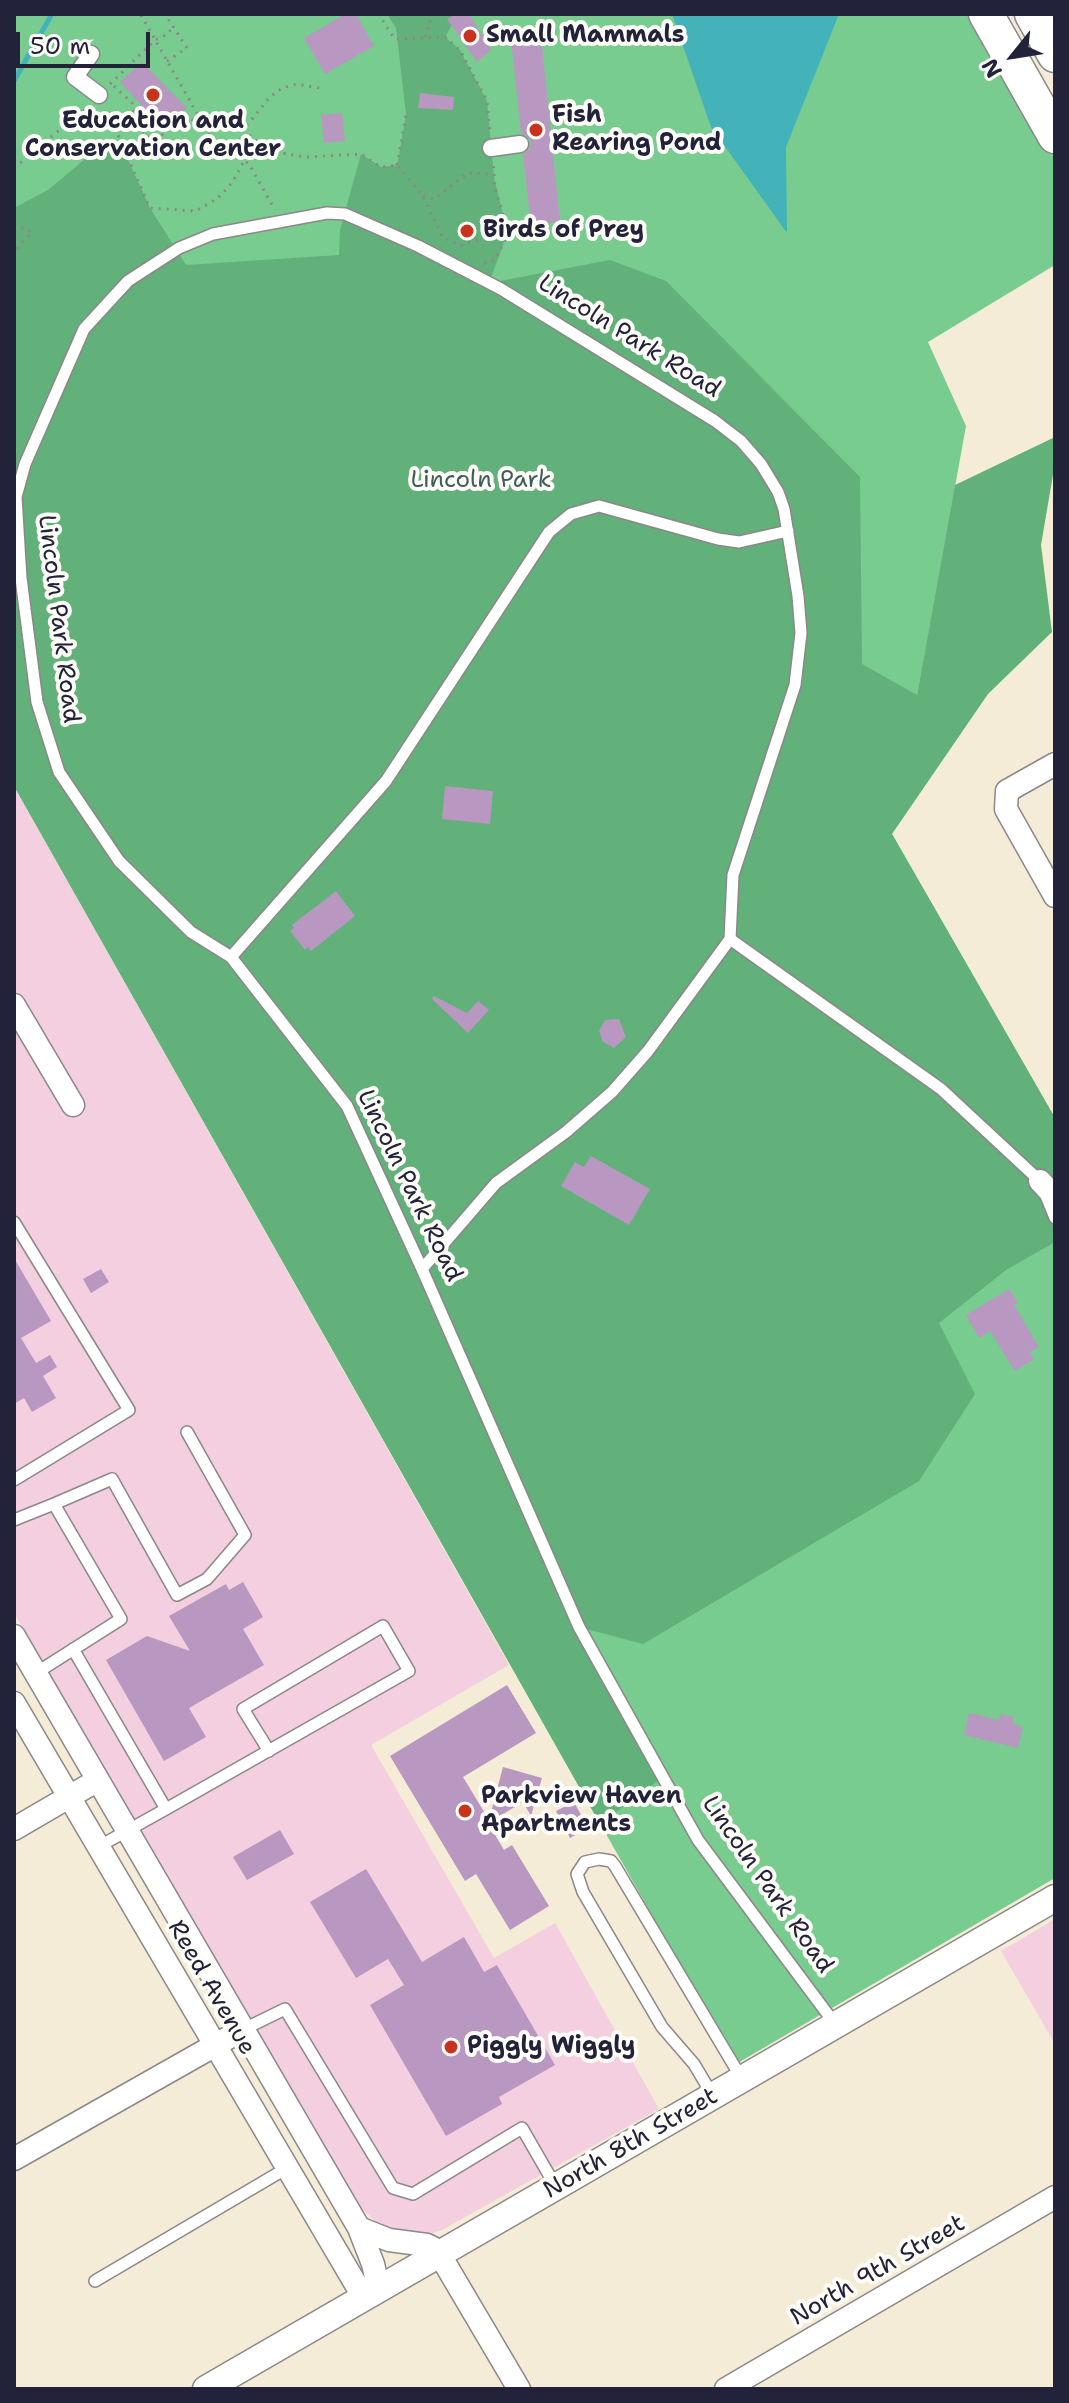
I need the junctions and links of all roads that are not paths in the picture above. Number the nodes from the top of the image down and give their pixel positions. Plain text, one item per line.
1 (986, 14) edge
2 (1032, 14) edge
3 (91, 54) dead end
4 (1055, 55) edge
5 (105, 89) road end
6 (1055, 136) edge
7 (520, 144) dead end
8 (491, 148) road end
9 (788, 531) junction
10 (1055, 764) edge
11 (1055, 896) edge
12 (730, 939) junction
13 (231, 957) junction
14 (14, 1005) edge
15 (73, 1105) dead end
16 (1048, 1189) edge
17 (1055, 1218) edge
18 (14, 1222) edge
19 (422, 1269) junction
20 (187, 1432) dead end
21 (14, 1480) edge
22 (54, 1504) junction
23 (14, 1520) edge
24 (14, 1636) edge
25 (73, 1649) junction
26 (36, 1673) junction
27 (14, 1703) edge
28 (269, 1751) junction
29 (98, 1780) junction
30 (69, 1797) junction
31 (166, 1809) junction
32 (14, 1829) edge
33 (127, 1831) junction
34 (98, 1847) junction
35 (1055, 1898) edge
36 (836, 2025) junction
37 (242, 2030) junction
38 (214, 2045) junction
39 (742, 2080) junction
40 (713, 2096) junction
41 (14, 2159) edge
42 (287, 2168) junction
43 (556, 2187) junction
44 (1055, 2197) edge
45 (359, 2228) junction
46 (441, 2254) junction
47 (95, 2281) dead end
48 (371, 2294) junction
49 (206, 2389) edge
50 (519, 2389) edge
51 (726, 2389) edge

1 - 6 main road
2 - 4 main road
3 - 5 street
7 - 8 street
9 - 12 lane, Lincoln Park Road
9 - 13 lane
9 - 13 lane, Lincoln Park Road
10 - 11 street
12 - 16 lane
12 - 19 lane
13 - 19 lane, Lincoln Park Road
14 - 15 street
16 - 17 lane
18 - 21 lane
19 - 36 lane, Lincoln Park Road
20 - 22 lane
22 - 23 lane
22 - 25 lane
24 - 26 street, Reed Avenue
25 - 26 lane
25 - 31 lane
26 - 29 street, Reed Avenue
27 - 30 street, Reed Avenue
28 - 28 lane
28 - 31 lane
29 - 30 street
29 - 33 street, Reed Avenue
30 - 32 street
30 - 34 street, Reed Avenue
31 - 33 lane
33 - 34 lane
33 - 37 street, Reed Avenue
34 - 38 street, Reed Avenue
35 - 36 street, North 8th Street
36 - 39 street, North 8th Street
37 - 38 street
37 - 43 lane
37 - 45 street, Reed Avenue
38 - 41 street
38 - 42 street, Reed Avenue
39 - 40 street, North 8th Street
39 - 40 lane
40 - 43 street, North 8th Street
42 - 47 lane
42 - 48 street, Reed Avenue
43 - 46 street, North 8th Street
44 - 51 street, North 9th Street
45 - 46 street
45 - 48 street, Reed Avenue
46 - 48 street, North 8th Street
46 - 50 street
48 - 49 street, North 8th Street

